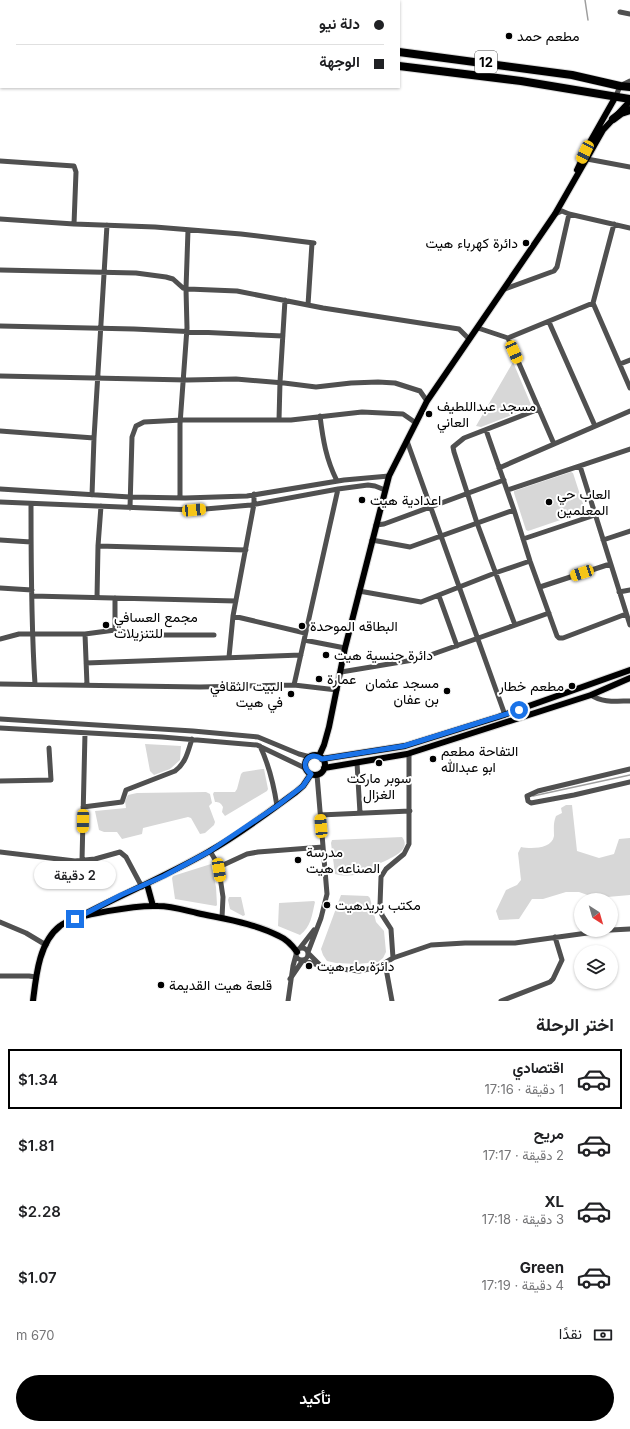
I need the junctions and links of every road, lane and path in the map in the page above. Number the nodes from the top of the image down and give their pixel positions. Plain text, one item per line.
1 (620, 12) dead end
2 (630, 14) edge
3 (400, 52) edge
4 (400, 66) edge
5 (630, 81) edge
6 (620, 86) junction
7 (630, 87) edge
8 (616, 96) junction
9 (630, 100) edge
10 (630, 110) edge
11 (613, 119) junction
12 (587, 159) junction
13 (0, 161) edge
14 (630, 167) edge
15 (568, 192) junction
16 (555, 214) junction
17 (569, 214) junction
18 (0, 219) edge
19 (74, 224) junction
20 (614, 224) junction
21 (107, 225) junction
22 (630, 228) edge
23 (188, 230) junction
24 (0, 270) edge
25 (105, 272) junction
26 (186, 289) junction
27 (505, 289) junction
28 (285, 300) junction
29 (593, 303) junction
30 (308, 305) junction
31 (549, 322) junction
32 (0, 326) edge
33 (478, 328) junction
34 (102, 329) junction
35 (186, 333) junction
36 (283, 336) junction
37 (508, 338) junction
38 (469, 339) junction
39 (630, 360) edge
40 (620, 364) junction
41 (0, 376) edge
42 (98, 378) junction
43 (184, 380) junction
44 (280, 382) junction
45 (630, 388) edge
46 (427, 401) junction
47 (539, 409) junction
48 (630, 411) edge
49 (320, 416) junction
50 (181, 420) junction
51 (279, 420) junction
52 (416, 423) junction
53 (595, 426) junction
54 (486, 430) junction
55 (0, 432) edge
56 (94, 438) junction
57 (407, 441) junction
58 (554, 444) junction
59 (630, 449) edge
60 (580, 466) junction
61 (499, 468) junction
62 (389, 476) junction
63 (504, 480) junction
64 (337, 481) junction
65 (0, 489) edge
66 (338, 489) junction
67 (384, 490) junction
68 (508, 490) junction
69 (254, 494) junction
70 (468, 494) junction
71 (92, 495) junction
72 (130, 496) junction
73 (180, 497) junction
74 (0, 502) edge
75 (30, 504) junction
76 (254, 504) junction
77 (101, 506) junction
78 (431, 507) junction
79 (130, 508) junction
80 (514, 510) junction
81 (596, 515) junction
82 (477, 523) junction
83 (376, 525) junction
84 (630, 531) edge
85 (441, 536) junction
86 (523, 539) junction
87 (0, 540) edge
88 (372, 540) junction
89 (603, 540) junction
90 (31, 542) junction
91 (98, 546) junction
92 (246, 550) junction
93 (530, 561) junction
94 (610, 564) junction
95 (495, 573) junction
96 (459, 587) junction
97 (540, 587) junction
98 (0, 588) edge
99 (630, 590) edge
100 (359, 591) junction
101 (619, 592) junction
102 (32, 593) junction
103 (439, 596) junction
104 (97, 598) junction
105 (116, 598) junction
106 (236, 601) junction
107 (549, 614) junction
108 (626, 614) junction
109 (233, 616) junction
110 (515, 625) junction
111 (630, 625) edge
112 (115, 630) junction
113 (305, 633) junction
114 (31, 634) junction
115 (85, 634) junction
116 (214, 635) dead end
117 (477, 638) junction
118 (0, 639) edge
119 (304, 640) junction
120 (457, 646) junction
121 (345, 648) junction
122 (301, 655) junction
123 (229, 657) junction
124 (86, 663) junction
125 (630, 670) edge
126 (341, 672) junction
127 (630, 678) edge
128 (0, 684) edge
129 (35, 684) junction
130 (294, 684) junction
131 (87, 685) junction
132 (338, 690) junction
133 (564, 694) junction
134 (591, 695) junction
135 (630, 701) edge
136 (567, 702) junction
137 (504, 715) junction
138 (0, 719) edge
139 (0, 728) edge
140 (84, 733) junction
141 (192, 739) junction
142 (260, 746) junction
143 (49, 748) dead end
144 (409, 754) junction
145 (310, 756) junction
146 (321, 758) junction
147 (357, 763) junction
148 (305, 768) junction
149 (324, 768) junction
150 (630, 769) edge
151 (314, 775) junction
152 (0, 781) edge
153 (630, 782) edge
154 (277, 806) junction
155 (83, 807) junction
156 (410, 811) junction
157 (360, 813) junction
158 (320, 815) junction
159 (323, 847) junction
160 (210, 851) junction
161 (0, 852) edge
162 (82, 861) junction
163 (220, 868) junction
164 (144, 885) junction
165 (121, 895) junction
166 (153, 906) junction
167 (124, 908) junction
168 (222, 918) junction
169 (75, 919) junction
170 (0, 922) edge
171 (318, 924) junction
172 (630, 929) edge
173 (618, 930) edge
174 (574, 935) edge
175 (555, 937) junction
176 (46, 945) junction
177 (298, 952) junction
178 (308, 952) junction
179 (393, 958) junction
180 (303, 960) junction
181 (385, 963) junction
182 (323, 967) junction
183 (0, 976) edge
184 (36, 977) junction
185 (290, 979) junction
186 (33, 1001) edge
187 (288, 1001) edge
188 (392, 1001) edge
189 (501, 1001) edge

1 - 2 street
3 - 6 highway, 12
4 - 8 highway, 12
5 - 6 street
6 - 7 highway, 12
6 - 8 street
8 - 9 highway, 12
8 - 15 main road
9 - 11 main road
10 - 11 highway
11 - 12 main road
12 - 14 street
12 - 15 main road
13 - 19 street
15 - 16 main road
16 - 17 street
16 - 27 main road
17 - 20 street
17 - 27 street
18 - 19 street
19 - 21 street
20 - 22 street
20 - 29 street
21 - 23 street
21 - 25 street
23 - 26 street
23 - 30 street
24 - 25 street
25 - 26 street
25 - 34 street
26 - 28 street
26 - 35 street
27 - 33 main road
28 - 30 street
28 - 36 street
29 - 31 street
29 - 40 street
30 - 38 street
31 - 37 street
31 - 53 street
32 - 34 street
33 - 37 street
33 - 38 main road
34 - 35 street
34 - 42 street
35 - 36 street
35 - 43 street
36 - 44 street
37 - 47 street
38 - 46 main road
39 - 40 street
40 - 45 street
41 - 42 street
42 - 43 street
42 - 56 street
43 - 44 street
43 - 50 street
44 - 46 street
44 - 51 street
46 - 52 main road
47 - 54 street
47 - 58 street
48 - 53 street
49 - 51 street
49 - 52 street
49 - 64 street
50 - 51 street
50 - 72 street
50 - 73 street
52 - 57 main road
53 - 58 street
54 - 61 street
54 - 70 street
55 - 56 street
56 - 71 street
57 - 62 main road
57 - 78 street
58 - 61 street
59 - 60 street
60 - 68 street
60 - 81 street
61 - 63 street
62 - 64 street
62 - 67 main road
63 - 68 street
63 - 70 street
64 - 69 street
65 - 71 street
66 - 67 street
66 - 76 street
66 - 113 street
67 - 83 main road
68 - 80 street
69 - 73 street
69 - 76 street
70 - 78 street
70 - 82 street
71 - 72 street
72 - 73 street
72 - 79 street
74 - 75 street
75 - 77 street
75 - 90 street
76 - 79 street
76 - 92 street
77 - 79 street
77 - 91 street
78 - 83 street
78 - 85 street
80 - 82 street
80 - 86 street
81 - 86 street
81 - 89 street
82 - 85 street
82 - 95 street
83 - 88 main road
84 - 89 street
85 - 88 street
85 - 96 street
86 - 93 street
87 - 90 street
88 - 100 main road
89 - 94 street
90 - 102 street
91 - 92 street
91 - 104 street
92 - 106 street
93 - 95 street
93 - 97 street
94 - 97 street
94 - 101 street
95 - 96 street
95 - 110 street
96 - 103 street
96 - 117 street
97 - 107 street
98 - 102 street
99 - 101 street
100 - 103 street
100 - 121 main road
101 - 108 street
102 - 104 street
102 - 114 street
103 - 120 street
104 - 105 street
105 - 106 street
105 - 112 street
106 - 109 street
107 - 108 street
107 - 110 street
108 - 111 street
109 - 113 street
109 - 123 street
110 - 117 street
112 - 115 street
112 - 116 street
113 - 119 street
114 - 115 street
114 - 118 street
114 - 129 street
115 - 124 street
117 - 120 street
117 - 137 street
119 - 121 street
119 - 122 street
120 - 126 street
121 - 126 main road
122 - 123 street
122 - 130 street
123 - 124 street
124 - 131 street
125 - 133 main road
126 - 132 main road
127 - 134 main road
128 - 129 street
129 - 131 street
130 - 131 street
130 - 132 street
132 - 146 main road
133 - 136 main road
133 - 137 main road
134 - 135 street
134 - 136 main road
136 - 144 main road
137 - 146 main road
138 - 145 street
139 - 140 street
140 - 141 street
140 - 155 street
141 - 142 street
141 - 155 street
142 - 148 street
142 - 154 street
143 - 152 street
144 - 147 main road
144 - 156 street
145 - 146 main road
145 - 148 main road
146 - 149 main road
147 - 149 main road
147 - 157 street
148 - 151 main road
149 - 151 main road
150 - 153 street
151 - 154 main road
151 - 158 street
154 - 160 main road
155 - 162 street
156 - 157 street
156 - 179 street
157 - 158 street
158 - 159 street
159 - 163 street
159 - 171 street
160 - 163 street
160 - 164 main road
161 - 162 street
162 - 164 street
163 - 168 street
164 - 165 main road
164 - 166 main road
165 - 167 main road
165 - 169 main road
166 - 167 main road
166 - 168 main road
167 - 169 main road
168 - 177 main road
169 - 176 main road
170 - 176 street
171 - 177 street
171 - 178 street
172 - 173 street
174 - 175 street
175 - 179 street
175 - 189 street
176 - 184 main road
177 - 178 street
177 - 180 street
177 - 185 street
178 - 180 street
178 - 182 street
179 - 181 street
180 - 182 street
180 - 185 street
181 - 182 street
181 - 188 street
183 - 184 street
184 - 186 main road
185 - 187 street

